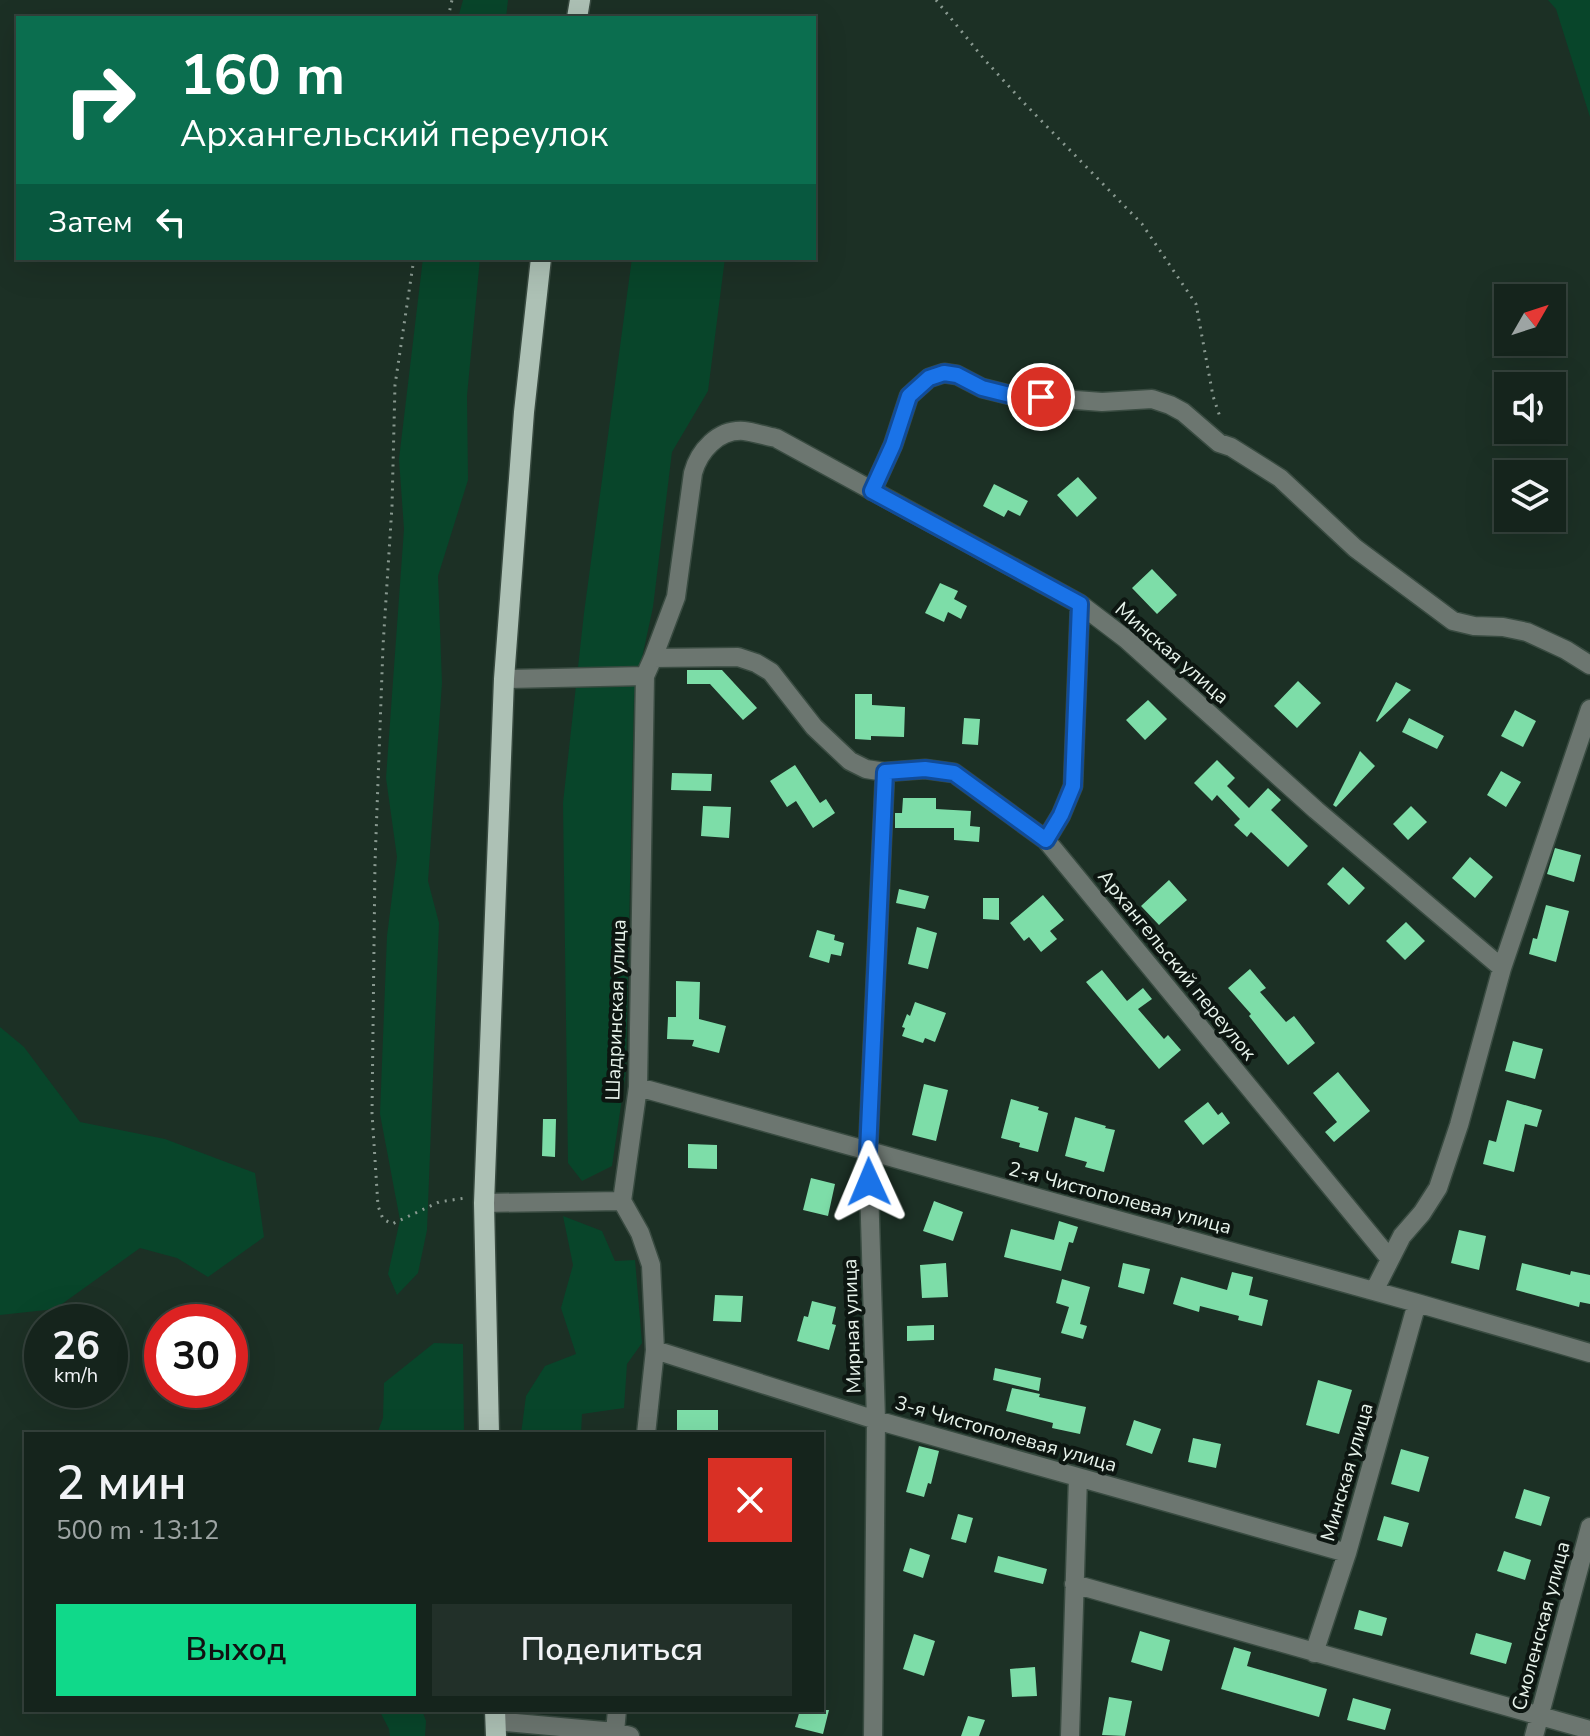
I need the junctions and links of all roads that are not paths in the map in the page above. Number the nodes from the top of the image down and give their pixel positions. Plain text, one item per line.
1 (541, 260) edge
2 (872, 491) junction
3 (1080, 604) junction
4 (653, 658) junction
5 (1590, 665) edge
6 (645, 676) junction
7 (504, 679) junction
8 (1590, 709) edge
9 (885, 772) junction
10 (1046, 840) junction
11 (1502, 968) junction
12 (638, 1087) junction
13 (868, 1152) junction
14 (622, 1201) junction
15 (484, 1203) junction
16 (1390, 1259) junction
17 (1374, 1291) junction
18 (1417, 1303) junction
19 (655, 1350) junction
20 (1590, 1353) edge
21 (876, 1420) junction
22 (489, 1432) edge
23 (646, 1432) edge
24 (1078, 1477) junction
25 (1590, 1527) edge
26 (1347, 1553) junction
27 (1074, 1584) junction
28 (1314, 1653) junction
29 (617, 1712) edge
30 (1540, 1717) junction
31 (495, 1722) edge
32 (1590, 1730) edge
33 (622, 1734) edge
34 (873, 1736) edge
35 (1070, 1736) edge
36 (1534, 1736) edge

1 - 7 main road
2 - 3 street, Минская улица
2 - 4 street, Минская улица
2 - 5 street
3 - 10 street
3 - 11 street, Минская улица
4 - 6 street, Минская улица
4 - 9 street
6 - 7 street
6 - 12 street, Шадринская улица
7 - 15 main road
8 - 11 street
9 - 10 street, Архангельский переулок
9 - 13 street, Мирная улица
10 - 16 street, Архангельский переулок
11 - 16 street
12 - 13 street, 2-я Чистополевая улица
12 - 14 street, Шадринская улица
13 - 17 street, 2-я Чистополевая улица
13 - 21 street, Мирная улица
14 - 15 street
14 - 19 street
15 - 22 main road
16 - 17 street
17 - 18 street, 2-я Чистополевая улица
18 - 20 street, 2-я Чистополевая улица
18 - 26 street, Минская улица
19 - 21 street, 3-я Чистополевая улица
19 - 23 street
21 - 24 street, 3-я Чистополевая улица
21 - 34 street, Мирная улица
24 - 26 street, 3-я Чистополевая улица
24 - 27 street
25 - 30 street, Смоленская улица
26 - 28 street, Минская улица
27 - 28 street
27 - 35 street
28 - 30 street
29 - 33 street
30 - 32 street
30 - 36 street, Смоленская улица
31 - 33 street

